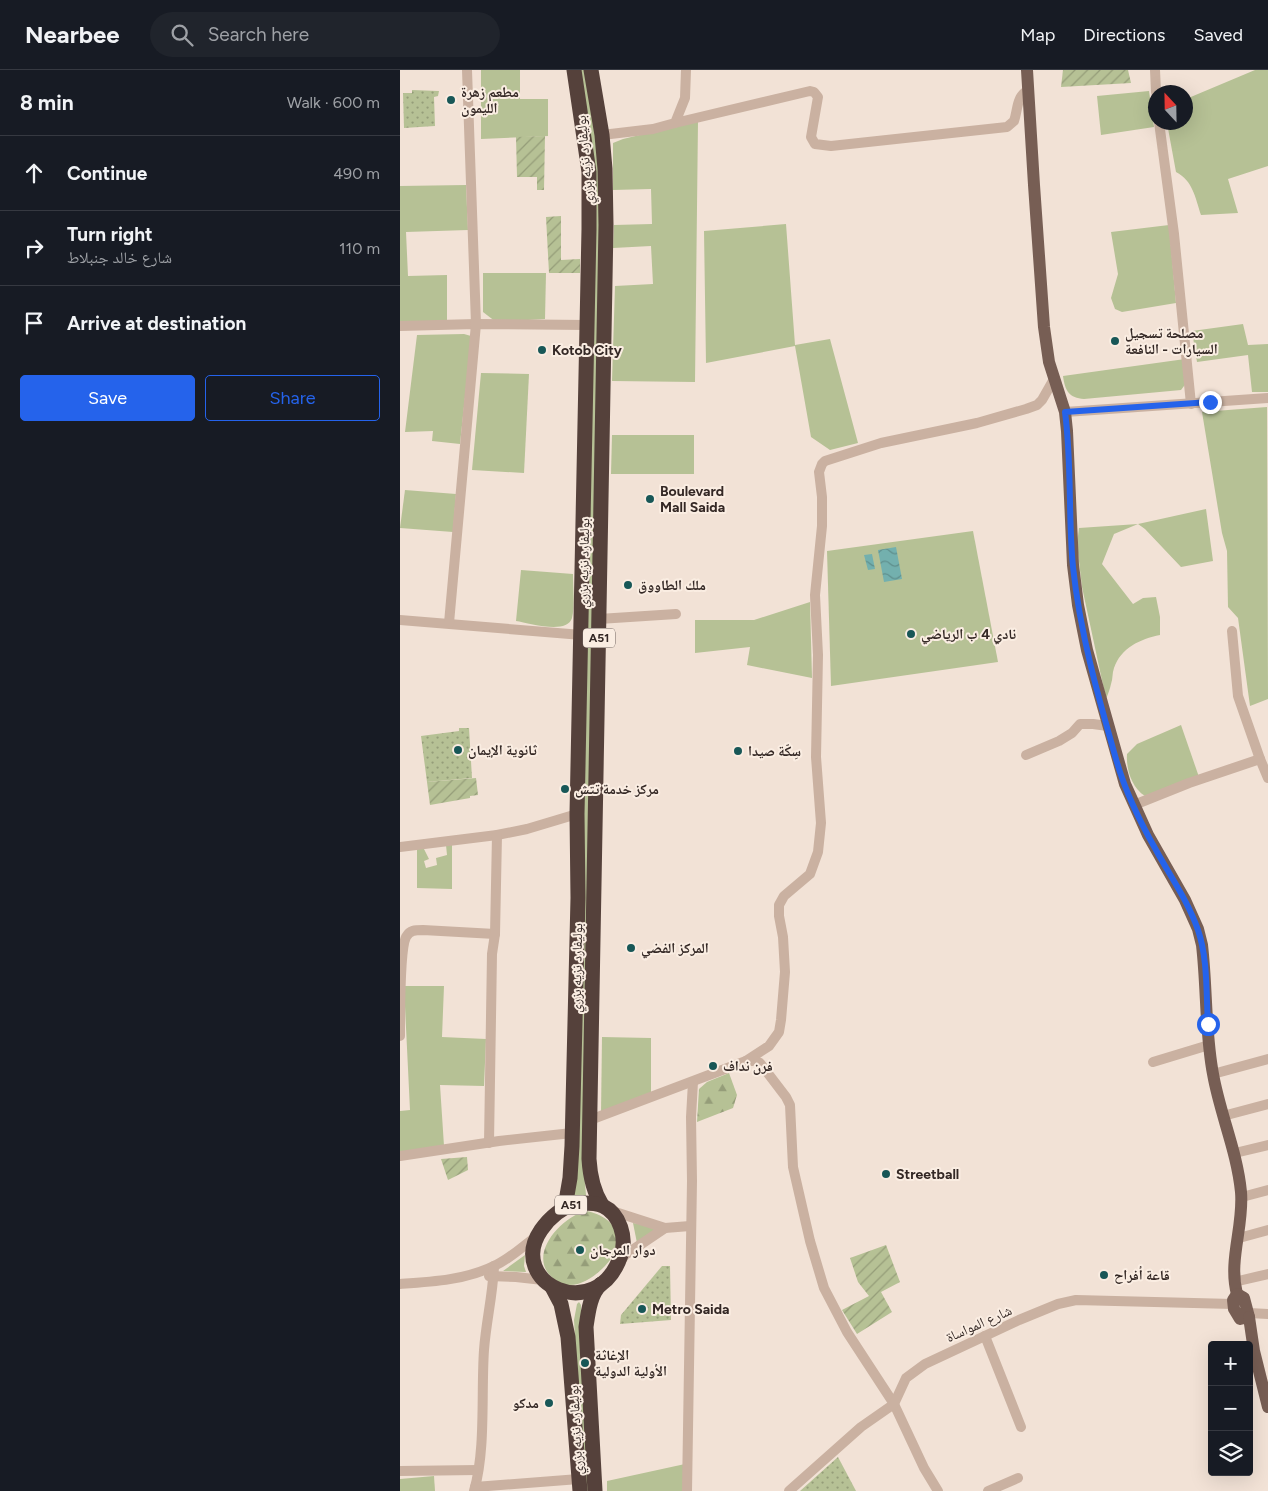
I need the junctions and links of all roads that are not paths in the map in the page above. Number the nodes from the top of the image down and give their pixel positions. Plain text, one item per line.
1 (467, 70) edge
2 (574, 70) edge
3 (591, 70) edge
4 (686, 70) edge
5 (1028, 70) edge
6 (1155, 70) edge
7 (1156, 85) edge
8 (1028, 90) junction
9 (675, 123) junction
10 (1160, 130) edge
11 (602, 135) junction
12 (476, 324) junction
13 (587, 325) junction
14 (400, 326) edge
15 (1054, 379) junction
16 (1268, 398) edge
17 (1191, 404) junction
18 (1065, 412) junction
19 (676, 614) dead end
20 (599, 619) junction
21 (400, 620) edge
22 (449, 623) junction
23 (1232, 631) dead end
24 (582, 635) junction
25 (1108, 726) junction
26 (1026, 755) dead end
27 (1260, 760) junction
28 (1268, 778) edge
29 (1134, 805) junction
30 (577, 814) junction
31 (497, 835) junction
32 (400, 846) edge
33 (405, 932) edge
34 (495, 934) junction
35 (400, 1036) edge
36 (1209, 1045) junction
37 (1268, 1058) edge
38 (746, 1061) junction
39 (1153, 1062) dead end
40 (1213, 1074) junction
41 (693, 1082) junction
42 (1268, 1104) edge
43 (1223, 1116) junction
44 (590, 1120) junction
45 (572, 1133) junction
46 (489, 1143) junction
47 (1268, 1145) edge
48 (1234, 1153) junction
49 (400, 1156) edge
50 (1268, 1190) edge
51 (1242, 1198) junction
52 (565, 1207) junction
53 (605, 1207) junction
54 (690, 1226) junction
55 (665, 1228) junction
56 (1268, 1230) edge
57 (537, 1236) junction
58 (1239, 1238) junction
59 (618, 1263) junction
60 (494, 1271) junction
61 (1268, 1274) edge
62 (603, 1282) junction
63 (548, 1283) junction
64 (400, 1284) edge
65 (1235, 1293) junction
66 (1268, 1314) edge
67 (1246, 1317) junction
68 (985, 1336) junction
69 (894, 1404) junction
70 (1268, 1407) edge
71 (1020, 1427) dead end
72 (478, 1470) junction
73 (400, 1472) edge
74 (1018, 1478) dead end
75 (579, 1485) edge
76 (475, 1489) edge
77 (596, 1491) edge
78 (687, 1491) edge
79 (789, 1491) edge
80 (938, 1491) edge
81 (988, 1491) edge

1 - 12 street
2 - 13 highway, بوليفارد نزيه بزري / A51
3 - 11 highway, بوليفارد نزيه بزري / A51
4 - 9 street
5 - 8 main road
6 - 7 street
8 - 9 street
8 - 15 main road
9 - 11 street
10 - 17 street
11 - 20 highway, بوليفارد نزيه بزري / A51
12 - 13 street
12 - 14 street
12 - 22 street
13 - 24 highway, بوليفارد نزيه بزري / A51
15 - 18 main road
15 - 38 street
16 - 17 street
17 - 18 street
18 - 25 main road
19 - 20 street
20 - 44 highway, بوليفارد نزيه بزري / A51
21 - 22 street
22 - 24 street
23 - 27 street
24 - 30 highway, بوليفارد نزيه بزري / A51
25 - 26 street
25 - 29 main road
27 - 28 street
27 - 29 street
29 - 36 main road
30 - 31 street
30 - 45 highway, بوليفارد نزيه بزري / A51
31 - 32 street
31 - 34 street
33 - 34 street
33 - 35 street
34 - 46 street
36 - 39 street
36 - 40 main road
37 - 40 street
38 - 41 street
38 - 69 street
40 - 43 main road
41 - 44 street
41 - 54 street
42 - 43 street
43 - 48 main road
44 - 53 highway, بوليفارد نزيه بزري / A51
45 - 46 street
45 - 52 highway, بوليفارد نزيه بزري / A51
46 - 49 street
47 - 48 street
48 - 51 main road
50 - 51 street
51 - 58 main road
52 - 53 highway, A51
52 - 57 highway, A51
53 - 55 street
53 - 59 highway, A51
54 - 55 street
54 - 78 street
55 - 59 street
56 - 58 street
57 - 60 street
57 - 63 highway
58 - 65 main road
59 - 62 highway, A51
60 - 63 street
60 - 64 street
60 - 72 street
61 - 65 street, شارع المواساة
62 - 63 highway, A51
62 - 77 highway, بوليفارد نزيه بزري / A51
63 - 75 highway, بوليفارد نزيه بزري
65 - 67 main road
65 - 68 street, شارع المواساة
66 - 67 street
67 - 70 main road
68 - 69 street, شارع المواساة
68 - 71 street
69 - 79 street
69 - 80 street
72 - 73 street
72 - 76 street
74 - 81 street
75 - 76 street

